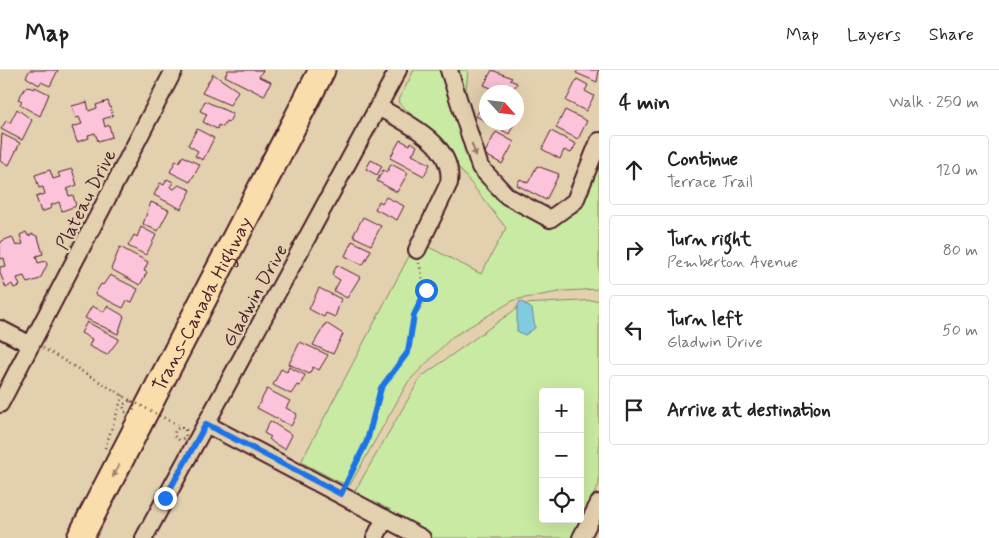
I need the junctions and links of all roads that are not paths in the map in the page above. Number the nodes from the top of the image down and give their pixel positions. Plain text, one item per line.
1 (174, 70) edge
2 (321, 70) edge
3 (340, 70) edge
4 (398, 70) edge
5 (449, 70) edge
6 (378, 107) junction
7 (599, 141) edge
8 (417, 250) road end
9 (0, 329) edge
10 (31, 345) junction
11 (0, 404) edge
12 (206, 424) junction
13 (599, 503) edge
14 (386, 518) junction
15 (80, 538) edge
16 (99, 538) edge
17 (144, 538) edge
18 (375, 538) edge
19 (422, 538) edge
20 (580, 538) edge

1 - 10 street, Plateau Drive
2 -> 15 highway, Trans-Canada Highway
3 - 16 highway, Trans-Canada Highway
4 - 6 street, Gladwin Drive
5 -> 7 street
6 - 8 street
6 - 12 street, Gladwin Drive
9 - 10 street
10 - 11 street, Plateau Drive
12 - 14 street
12 - 17 street, Gladwin Drive
13 - 20 street
14 - 18 street
14 - 19 street

